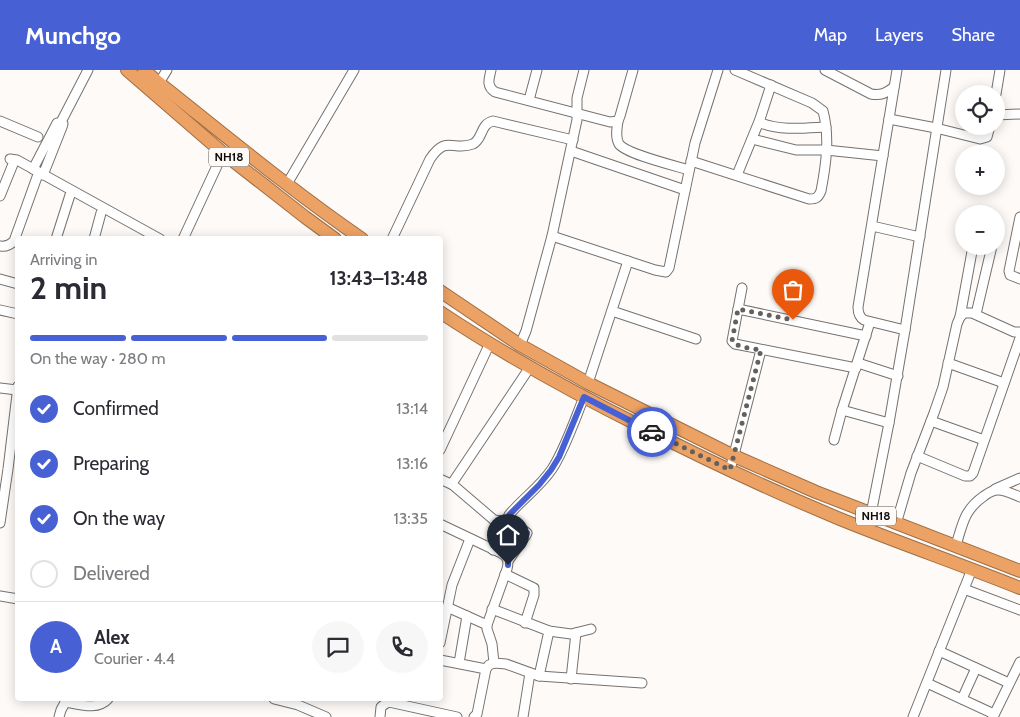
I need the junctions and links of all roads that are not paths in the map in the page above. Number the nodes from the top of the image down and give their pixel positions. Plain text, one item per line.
1 (88, 70) edge
2 (127, 70) edge
3 (144, 70) edge
4 (167, 70) edge
5 (354, 70) edge
6 (492, 70) edge
7 (536, 70) edge
8 (584, 70) edge
9 (633, 70) edge
10 (718, 70) edge
11 (736, 70) edge
12 (824, 70) edge
13 (897, 70) edge
14 (946, 70) edge
15 (1000, 70) edge
16 (160, 83) junction
17 (998, 85) edge
18 (771, 86) junction
19 (894, 87) junction
20 (528, 100) junction
21 (577, 112) junction
22 (198, 113) junction
23 (1020, 114) edge
24 (1005, 115) edge
25 (889, 119) junction
26 (760, 120) junction
27 (0, 121) edge
28 (618, 121) junction
29 (190, 124) junction
30 (826, 128) junction
31 (936, 128) junction
32 (955, 133) edge
33 (964, 135) edge
34 (988, 135) edge
35 (38, 137) dead end
36 (752, 139) junction
37 (573, 140) junction
38 (826, 150) junction
39 (571, 151) junction
40 (223, 153) junction
41 (883, 156) junction
42 (690, 166) junction
43 (38, 174) junction
44 (737, 175) junction
45 (287, 184) junction
46 (685, 190) junction
47 (70, 195) junction
48 (0, 196) edge
49 (101, 213) junction
50 (1020, 217) edge
51 (872, 226) junction
52 (322, 234) edge
53 (16, 236) edge
54 (57, 236) edge
55 (95, 236) edge
56 (143, 236) edge
57 (154, 236) edge
58 (184, 236) edge
59 (358, 236) edge
60 (393, 236) edge
61 (552, 236) junction
62 (920, 237) junction
63 (15, 238) edge
64 (0, 246) edge
65 (971, 255) edge
66 (990, 255) edge
67 (628, 261) junction
68 (1020, 279) edge
69 (0, 280) edge
70 (15, 283) edge
71 (742, 288) dead end
72 (443, 293) edge
73 (738, 309) junction
74 (0, 310) edge
75 (612, 311) junction
76 (15, 313) edge
77 (443, 314) edge
78 (976, 314) junction
79 (960, 317) junction
80 (870, 322) junction
81 (905, 330) junction
82 (1020, 332) edge
83 (866, 336) junction
84 (696, 338) dead end
85 (1020, 338) edge
86 (490, 343) junction
87 (520, 345) junction
88 (761, 350) junction
89 (948, 363) junction
90 (857, 366) junction
91 (530, 367) junction
92 (898, 376) junction
93 (588, 383) junction
94 (1004, 383) junction
95 (0, 388) edge
96 (15, 390) edge
97 (584, 397) junction
98 (15, 402) edge
99 (842, 410) junction
100 (931, 421) junction
101 (890, 423) junction
102 (674, 426) junction
103 (666, 440) junction
104 (834, 440) dead end
105 (984, 440) junction
106 (443, 444) edge
107 (734, 456) junction
108 (917, 456) junction
109 (4, 468) edge
110 (730, 470) junction
111 (1020, 478) edge
112 (443, 480) edge
113 (453, 485) junction
114 (990, 492) junction
115 (1020, 497) edge
116 (871, 514) junction
117 (510, 520) junction
118 (0, 523) edge
119 (896, 524) junction
120 (443, 526) edge
121 (866, 529) junction
122 (470, 539) junction
123 (956, 545) junction
124 (493, 550) junction
125 (508, 561) junction
126 (972, 569) junction
127 (1020, 571) edge
128 (505, 574) junction
129 (1020, 588) edge
130 (964, 589) junction
131 (0, 596) edge
132 (15, 598) edge
133 (447, 607) junction
134 (492, 609) junction
135 (1020, 610) edge
136 (467, 616) junction
137 (525, 623) junction
138 (487, 624) junction
139 (443, 628) edge
140 (592, 629) dead end
141 (549, 631) junction
142 (576, 633) junction
143 (939, 651) junction
144 (443, 660) edge
145 (1020, 662) edge
146 (459, 663) junction
147 (494, 663) junction
148 (976, 668) junction
149 (486, 669) junction
150 (535, 675) junction
151 (571, 679) junction
152 (927, 683) junction
153 (642, 684) dead end
154 (1010, 684) junction
155 (962, 699) junction
156 (66, 701) edge
157 (106, 701) edge
158 (388, 701) edge
159 (393, 701) edge
160 (299, 702) edge
161 (994, 716) edge
162 (59, 717) edge
163 (326, 717) edge
164 (380, 717) edge
165 (456, 717) edge
166 (474, 717) edge
167 (523, 717) edge
168 (913, 717) edge

1 - 43 street
2 - 29 highway, NH18
3 - 16 highway, NH18
4 - 16 street
5 - 45 street
6 - 20 street
7 - 20 street
8 - 21 street
9 - 28 street
10 - 42 street
11 - 18 street
12 - 19 street
13 - 19 street
14 - 31 street
15 - 17 street
16 - 22 highway, NH18
18 - 26 street
18 - 30 street
19 - 25 street
20 - 21 street
21 - 28 street
21 - 37 street
22 - 29 highway
22 - 45 highway, NH18
23 - 24 street
25 - 31 street
25 - 41 street
26 - 30 street
26 - 36 street
27 - 35 street
28 - 42 street
29 - 40 highway, NH18
30 - 38 street
31 - 32 street
31 - 62 street
33 - 34 street
36 - 38 street
36 - 44 street
37 - 39 street
37 - 60 street
38 - 41 street
38 - 44 street
39 - 46 street
39 - 61 street
40 - 52 highway, NH18
40 - 58 street
41 - 51 street
42 - 44 street
42 - 46 street
43 - 47 street
43 - 48 street
43 - 53 street
43 - 57 street
45 - 59 highway, NH18
46 - 67 street
47 - 49 street
47 - 54 street
49 - 55 street
49 - 56 street
50 - 68 street
51 - 62 street
51 - 80 street
61 - 67 street
61 - 87 street
62 - 81 street
63 - 64 street
65 - 79 street
66 - 78 street
67 - 75 street
69 - 70 street
71 - 73 street
72 - 87 highway, NH18
73 - 83 street
73 - 88 street
74 - 76 street
75 - 84 street
75 - 93 street
77 - 86 highway, NH18
78 - 79 street
78 - 82 street
79 - 89 street
80 - 81 street
80 - 83 street
81 - 92 street
83 - 90 street
85 - 94 street
86 - 91 highway, NH18
86 - 106 street
87 - 93 highway, NH18
88 - 90 street
88 - 107 street
89 - 94 street
89 - 100 street
90 - 92 street
90 - 99 street
91 - 97 highway, NH18
91 - 113 street
92 - 101 street
93 - 102 highway, NH18
94 - 105 street
95 - 96 street
97 - 103 highway, NH18
97 - 117 street
98 - 109 street
99 - 101 street
99 - 104 street
100 - 105 street
100 - 108 street
101 - 116 street
102 - 103 highway
102 - 107 highway, NH18
103 - 110 highway, NH18
105 - 108 street
107 - 110 street
107 - 116 highway, NH18
108 - 119 street
109 - 118 street
110 - 121 highway, NH18
111 - 114 street
112 - 113 street
113 - 117 street
114 - 115 street
114 - 123 street
116 - 119 highway, NH18
116 - 121 street
117 - 124 street
117 - 125 street
119 - 123 highway, NH18
120 - 122 street
121 - 126 highway, NH18
122 - 124 street
122 - 133 street
123 - 127 highway, NH18
124 - 125 street
125 - 128 street
126 - 129 highway, NH18
126 - 130 street
128 - 134 street
128 - 137 street
130 - 135 street
130 - 143 street
131 - 132 street
133 - 136 street
133 - 139 street
134 - 137 street
134 - 138 street
136 - 138 street
136 - 146 street
137 - 141 street
138 - 147 street
140 - 142 street
141 - 142 street
141 - 150 street
142 - 151 street
143 - 148 street
143 - 152 street
144 - 146 street
145 - 154 street
146 - 149 street
147 - 149 street
147 - 150 street
148 - 154 street
148 - 155 street
149 - 166 street
150 - 151 street
150 - 167 street
151 - 153 street
152 - 155 street
152 - 168 street
154 - 161 street
155 - 161 street
156 - 157 street
156 - 162 street
158 - 164 street
159 - 165 street
160 - 163 street

